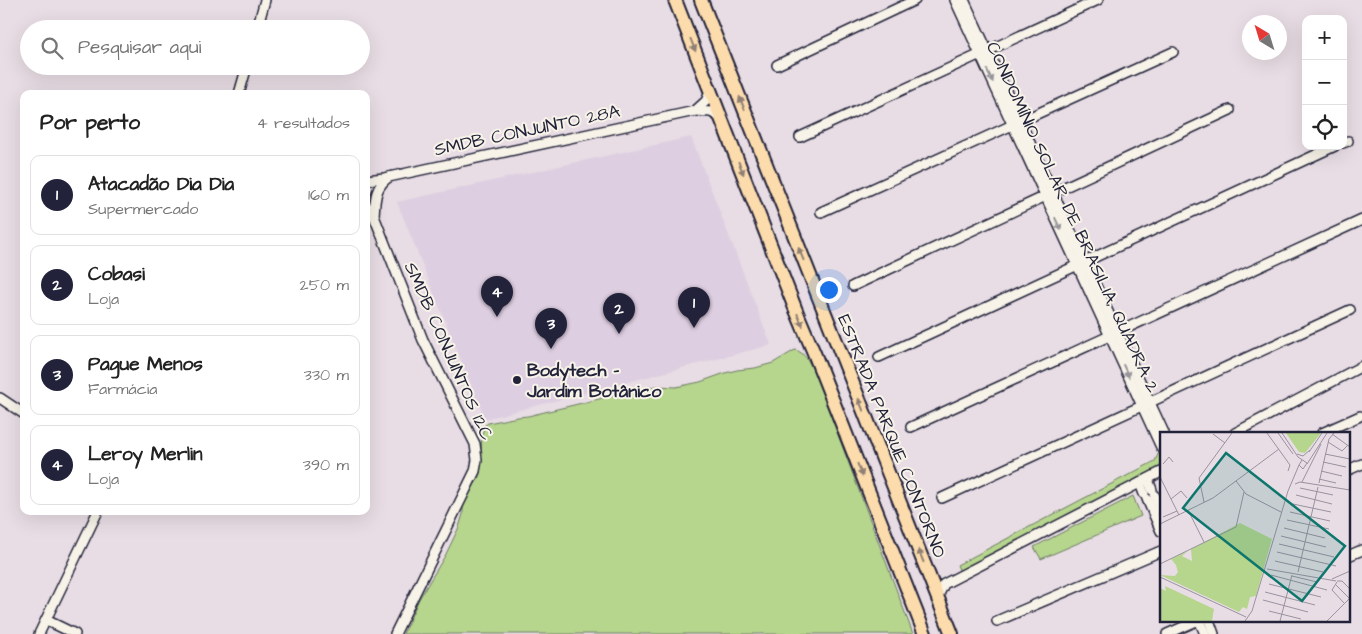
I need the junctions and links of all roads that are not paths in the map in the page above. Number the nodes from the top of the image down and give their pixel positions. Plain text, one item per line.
1 (265, 0) edge
2 (675, 0) edge
3 (701, 0) edge
4 (915, 0) edge
5 (955, 0) edge
6 (964, 0) edge
7 (1098, 0) edge
8 (259, 20) edge
9 (1172, 52) dead end
10 (984, 53) junction
11 (777, 64) dead end
12 (244, 75) edge
13 (240, 90) edge
14 (711, 90) junction
15 (1230, 110) dead end
16 (695, 111) junction
17 (721, 118) junction
18 (1016, 123) junction
19 (800, 137) dead end
20 (1327, 150) edge
21 (392, 176) junction
22 (370, 179) edge
23 (1049, 194) junction
24 (370, 210) edge
25 (821, 212) dead end
26 (374, 216) junction
27 (1362, 220) edge
28 (1082, 264) junction
29 (853, 286) dead end
30 (1350, 310) dead end
31 (1114, 334) junction
32 (879, 357) dead end
33 (1362, 366) edge
34 (0, 398) edge
35 (1146, 404) junction
36 (20, 411) edge
37 (1360, 416) dead end
38 (911, 427) dead end
39 (1163, 432) edge
40 (1237, 432) edge
41 (1324, 432) edge
42 (1160, 444) edge
43 (1362, 464) edge
44 (1350, 469) edge
45 (1160, 473) edge
46 (1144, 481) junction
47 (942, 498) dead end
48 (1152, 498) edge
49 (96, 515) edge
50 (1160, 527) edge
51 (1362, 550) edge
52 (1160, 551) edge
53 (1350, 555) edge
54 (931, 582) junction
55 (944, 584) junction
56 (937, 598) junction
57 (46, 620) junction
58 (997, 621) dead end
59 (1194, 622) edge
60 (1200, 622) edge
61 (1209, 622) edge
62 (39, 634) edge
63 (75, 634) edge
64 (395, 634) edge
65 (925, 634) edge
66 (952, 634) edge
67 (1167, 634) edge
68 (1205, 634) edge
69 (1214, 634) edge

1 - 8 street
2 -> 14 highway
54 -> 3 highway, ESTRADA PARQUE CONTORNO
4 - 11 street
5 - 10 street, CONDOMÍNIO SOLAR DE BRASILIA, QUADRA 2
6 - 10 street, CONDOMÍNIO SOLAR DE BRASILIA, QUADRA 2
7 - 10 street
9 - 18 street
10 - 18 street, CONDOMÍNIO SOLAR DE BRASILIA, QUADRA 2
10 - 19 street
12 - 13 street
14 - 16 street
14 - 17 highway
15 - 23 street
16 - 17 street
16 - 21 street, SMDB CONJUNTO 28A
17 -> 65 highway
18 - 23 street, CONDOMÍNIO SOLAR DE BRASILIA, QUADRA 2
18 - 25 street
20 - 28 street
21 - 22 street, SMDB CONJUNTO 28A
21 - 26 street, SMDB CONJUNTOS 12C
23 - 28 street, CONDOMÍNIO SOLAR DE BRASILIA, QUADRA 2
23 - 29 street
24 - 26 street, SMDB CONJUNTOS 12C
26 - 64 street, SMDB CONJUNTOS 12C
27 - 31 street
28 - 31 street, CONDOMÍNIO SOLAR DE BRASILIA, QUADRA 2
28 - 32 street
30 - 35 street
31 - 35 street, CONDOMÍNIO SOLAR DE BRASILIA, QUADRA 2
31 - 38 street
33 - 40 street
34 - 36 street
35 - 39 street, CONDOMÍNIO SOLAR DE BRASILIA, QUADRA 2
35 - 42 street, CONDOMÍNIO SOLAR DE BRASILIA, QUADRA 2
35 - 47 street
37 - 41 street
43 - 44 street
45 - 46 street
46 - 48 street
46 - 55 street
48 - 50 street
49 - 57 street
51 - 53 street
52 - 58 street
54 - 55 street
54 - 56 highway, ESTRADA PARQUE CONTORNO
55 - 56 street
56 - 66 highway, ESTRADA PARQUE CONTORNO
57 - 62 street
57 - 63 street
59 - 67 street
60 - 68 street
61 - 69 street

